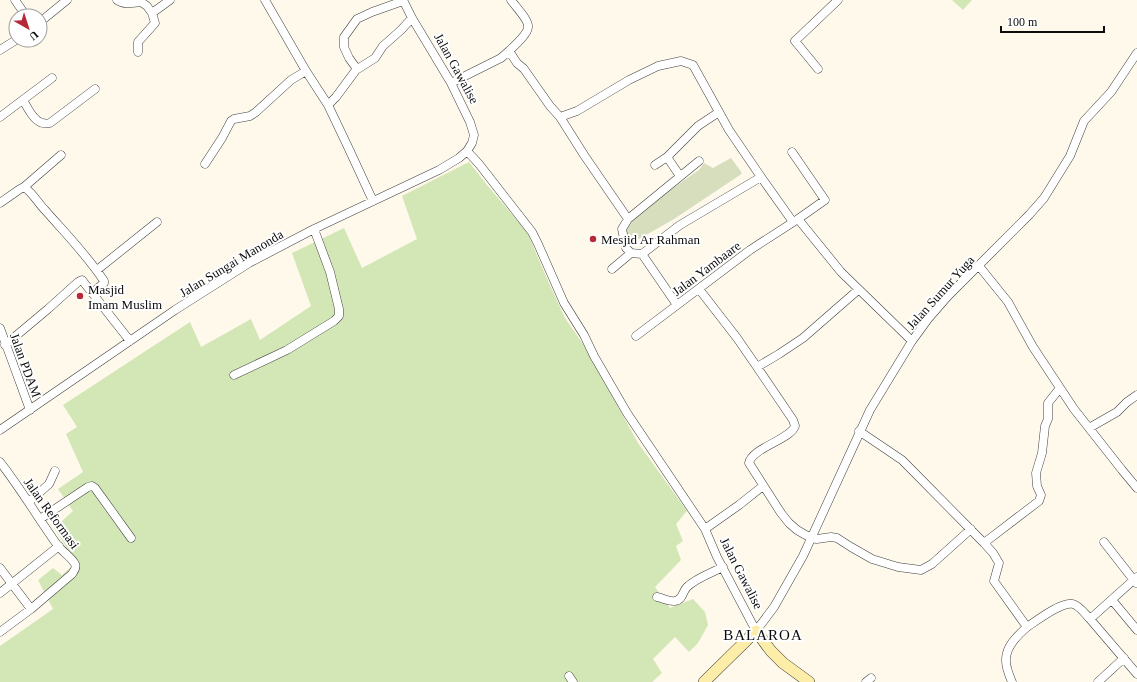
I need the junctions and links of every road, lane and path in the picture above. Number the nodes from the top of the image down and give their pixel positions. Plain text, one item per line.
1 (67, 0) edge
2 (118, 0) edge
3 (170, 0) edge
4 (265, 0) edge
5 (403, 0) edge
6 (511, 0) edge
7 (838, 0) edge
8 (152, 13) junction
9 (48, 15) edge
10 (412, 18) junction
11 (509, 51) junction
12 (138, 52) dead end
13 (1137, 53) edge
14 (357, 69) junction
15 (818, 69) dead end
16 (306, 71) junction
17 (52, 78) dead end
18 (451, 83) junction
19 (95, 89) dead end
20 (23, 100) junction
21 (328, 105) junction
22 (719, 112) junction
23 (0, 116) edge
24 (560, 117) junction
25 (467, 151) junction
26 (792, 152) dead end
27 (61, 155) dead end
28 (667, 157) junction
29 (698, 161) dead end
30 (205, 164) dead end
31 (655, 165) dead end
32 (680, 176) junction
33 (761, 177) junction
34 (24, 187) junction
35 (372, 201) junction
36 (0, 203) edge
37 (628, 219) junction
38 (796, 220) junction
39 (157, 222) dead end
40 (314, 229) junction
41 (631, 253) junction
42 (642, 254) junction
43 (978, 266) junction
44 (612, 269) dead end
45 (97, 270) junction
46 (699, 289) junction
47 (858, 290) junction
48 (92, 293) junction
49 (677, 305) junction
50 (0, 328) edge
51 (636, 336) dead end
52 (3, 340) edge
53 (130, 341) junction
54 (912, 341) junction
55 (757, 367) junction
56 (234, 375) dead end
57 (1060, 388) junction
58 (1137, 395) edge
59 (30, 410) junction
60 (1089, 428) junction
61 (0, 430) edge
62 (859, 431) junction
63 (0, 462) edge
64 (55, 471) dead end
65 (763, 486) junction
66 (1137, 488) edge
67 (29, 502) junction
68 (40, 519) junction
69 (705, 529) junction
70 (971, 529) junction
71 (131, 538) dead end
72 (811, 538) junction
73 (1104, 542) dead end
74 (984, 543) junction
75 (59, 546) junction
76 (723, 567) junction
77 (0, 568) edge
78 (1136, 580) edge
79 (12, 584) junction
80 (0, 593) edge
81 (657, 597) dead end
82 (1112, 600) junction
83 (30, 609) junction
84 (1090, 619) junction
85 (1027, 627) junction
86 (1137, 630) edge
87 (756, 631) junction
88 (0, 632) edge
89 (1124, 658) junction
90 (1137, 674) edge
91 (704, 682) edge
92 (809, 682) edge
93 (1012, 682) edge
94 (1098, 682) edge

1 - 9 street
2 - 8 street
3 - 8 street
4 - 16 street
5 - 10 street, Jalan Gawalise
5 - 14 street
6 - 11 street
7 - 15 street
8 - 12 street
10 - 14 street
10 - 18 street, Jalan Gawalise
11 - 18 street
11 - 24 street
13 - 43 street, Jalan Sumur Yuga
14 - 21 street
16 - 21 street
16 - 30 street
17 - 20 street
18 - 25 street, Jalan Gawalise
19 - 20 street
20 - 23 street
21 - 35 street
22 - 24 street
22 - 28 street
22 - 33 street
24 - 37 street
25 - 35 street, Jalan Sungai Manonda
25 - 69 street, Jalan Gawalise
26 - 38 street, Jalan Yambaare
27 - 34 street
28 - 31 street
28 - 32 street
29 - 32 street
32 - 37 street
33 - 38 street
33 - 42 street
34 - 36 street
34 - 45 street
35 - 40 street, Jalan Sungai Manonda
37 - 41 street
38 - 46 street, Jalan Yambaare
38 - 47 street
39 - 45 street
40 - 53 street, Jalan Sungai Manonda
40 - 56 street
41 - 42 street
41 - 44 street
42 - 49 street
43 - 54 street, Jalan Sumur Yuga
43 - 57 street
45 - 48 street
46 - 49 street, Jalan Yambaare
46 - 55 street
47 - 54 street
47 - 55 street
48 - 52 street
48 - 53 street
49 - 51 street, Jalan Yambaare
50 - 52 street, Jalan PDAM
52 - 59 street, Jalan PDAM
53 - 59 street, Jalan Sungai Manonda
54 - 62 street, Jalan Sumur Yuga
55 - 65 street
57 - 60 street
57 - 74 street
58 - 60 street
59 - 61 street, Jalan Sungai Manonda
60 - 66 street
62 - 70 street
62 - 72 street, Jalan Sumur Yuga
63 - 67 street, Jalan Reformasi
64 - 67 street
65 - 69 street
65 - 72 street
67 - 68 street, Jalan Reformasi
68 - 71 street
68 - 75 street, Jalan Reformasi
69 - 76 street, Jalan Gawalise
70 - 72 street
70 - 74 street
72 - 87 street, Jalan Sumur Yuga
73 - 78 street
74 - 85 street
75 - 79 street
75 - 83 street, Jalan Reformasi
76 - 81 street
76 - 87 street, Jalan Gawalise
77 - 79 street
78 - 82 street
79 - 80 street
79 - 83 street
82 - 84 street
82 - 86 street
83 - 88 street, Jalan Reformasi
84 - 85 street
84 - 89 street
85 - 93 street
87 - 91 street
87 - 92 street, Jalan Gawalise
89 - 90 street
89 - 94 street

